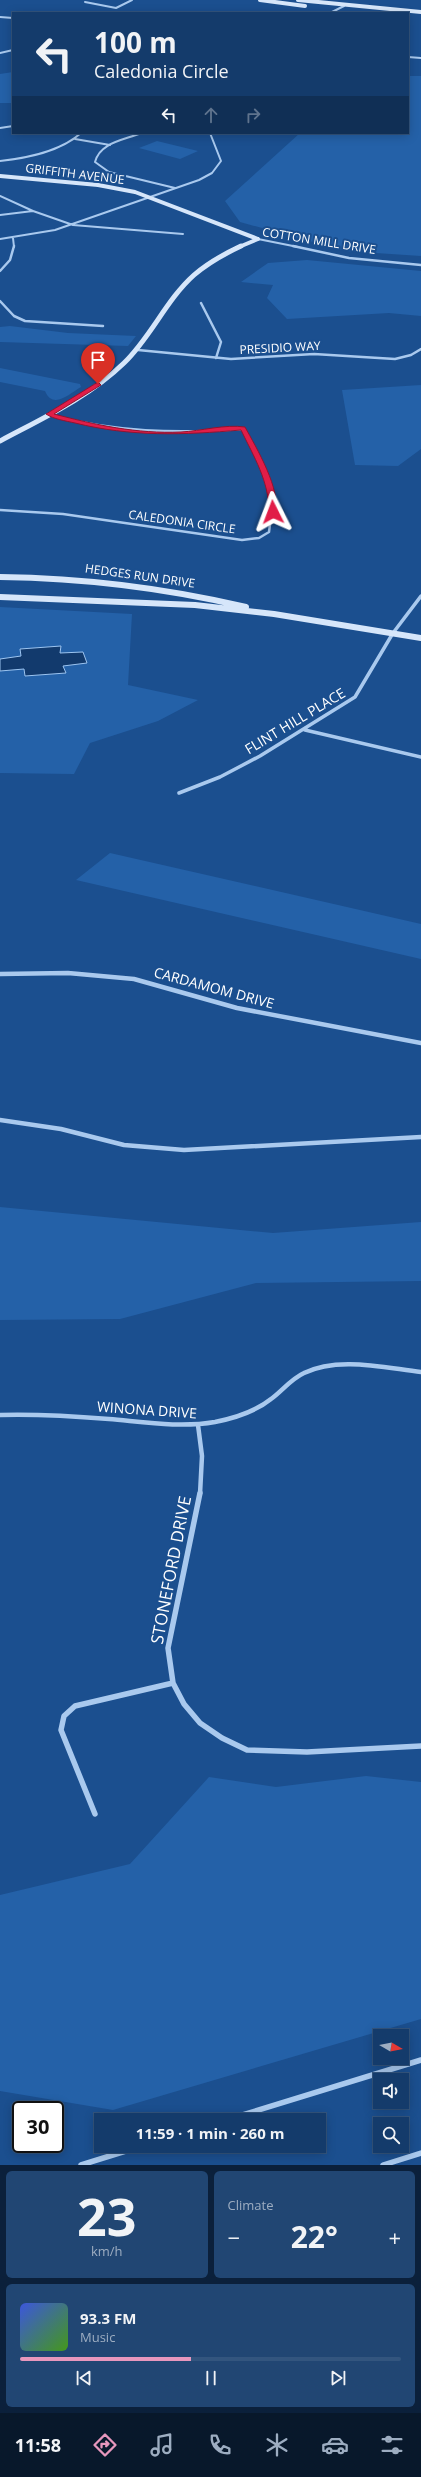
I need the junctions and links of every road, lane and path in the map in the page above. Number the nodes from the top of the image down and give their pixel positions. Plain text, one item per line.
1 (90, 0) edge
2 (132, 0) edge
3 (260, 0) edge
4 (298, 0) edge
5 (344, 6) junction
6 (336, 10) junction
7 (348, 11) dead end
8 (332, 12) edge
9 (421, 12) edge
10 (0, 16) edge
11 (409, 16) edge
12 (421, 16) edge
13 (12, 18) edge
14 (12, 50) edge
15 (0, 53) edge
16 (409, 57) edge
17 (421, 58) edge
18 (12, 126) edge
19 (0, 128) edge
20 (80, 134) edge
21 (139, 134) edge
22 (210, 134) edge
23 (75, 139) junction
24 (110, 146) junction
25 (0, 161) edge
26 (0, 176) edge
27 (176, 188) junction
28 (0, 196) edge
29 (149, 196) junction
30 (33, 211) junction
31 (0, 215) edge
32 (71, 225) junction
33 (183, 234) dead end
34 (13, 238) junction
35 (0, 239) edge
36 (258, 239) junction
37 (421, 265) edge
38 (0, 271) edge
39 (0, 301) edge
40 (201, 303) dead end
41 (103, 326) dead end
42 (421, 349) edge
43 (138, 350) junction
44 (216, 358) junction
45 (49, 414) junction
46 (0, 441) edge
47 (0, 510) edge
48 (0, 577) edge
49 (421, 596) edge
50 (0, 597) edge
51 (274, 614) junction
52 (393, 634) junction
53 (421, 638) edge
54 (305, 730) junction
55 (421, 757) edge
56 (179, 793) dead end
57 (0, 974) edge
58 (421, 1043) edge
59 (0, 1120) edge
60 (421, 1137) edge
61 (421, 1372) edge
62 (0, 1415) edge
63 (198, 1425) junction
64 (173, 1683) junction
65 (421, 1746) edge
66 (95, 1814) dead end
67 (421, 2060) edge
68 (249, 2113) edge
69 (120, 2153) edge
70 (421, 2153) edge
71 (81, 2165) edge
72 (383, 2165) edge

1 - 2 street
3 - 6 street
4 - 5 street
5 - 6 street
5 - 9 street
6 - 7 street
6 - 8 street
10 - 13 street
11 - 12 street
14 - 15 street
16 - 17 street
18 - 19 street
20 - 23 street
21 - 24 street
22 - 27 street
23 - 24 street
23 - 25 street
24 - 27 street
26 - 29 street, GRIFFITH AVENUE
27 - 29 street
28 - 30 street
29 - 32 street
29 - 36 street, GRIFFITH AVENUE
30 - 31 street
30 - 32 street
32 - 33 street
32 - 34 street
34 - 35 street
34 - 38 street
36 - 37 street, COTTON MILL DRIVE
36 - 43 street, COTTON MILL DRIVE
39 - 41 street
40 - 44 street
42 - 44 street, PRESIDIO WAY
43 - 44 street, PRESIDIO WAY
43 - 45 street, COTTON MILL DRIVE
45 - 46 street, COTTON MILL DRIVE
45 - 47 street, CALEDONIA CIRCLE
48 - 51 street, HEDGES RUN DRIVE
49 - 52 street, FLINT HILL PLACE
50 - 51 street, HEDGES RUN DRIVE
51 - 52 street, HEDGES RUN DRIVE
52 - 53 street, HEDGES RUN DRIVE
52 - 54 street, FLINT HILL PLACE
54 - 55 street
54 - 56 street, FLINT HILL PLACE
57 - 58 street, CARDAMOM DRIVE
59 - 60 street
61 - 63 street, WINONA DRIVE
62 - 63 street, WINONA DRIVE
63 - 64 street, STONEFORD DRIVE
64 - 65 street, STONEFORD DRIVE
64 - 66 street
67 - 68 street
69 - 71 street
70 - 72 street

